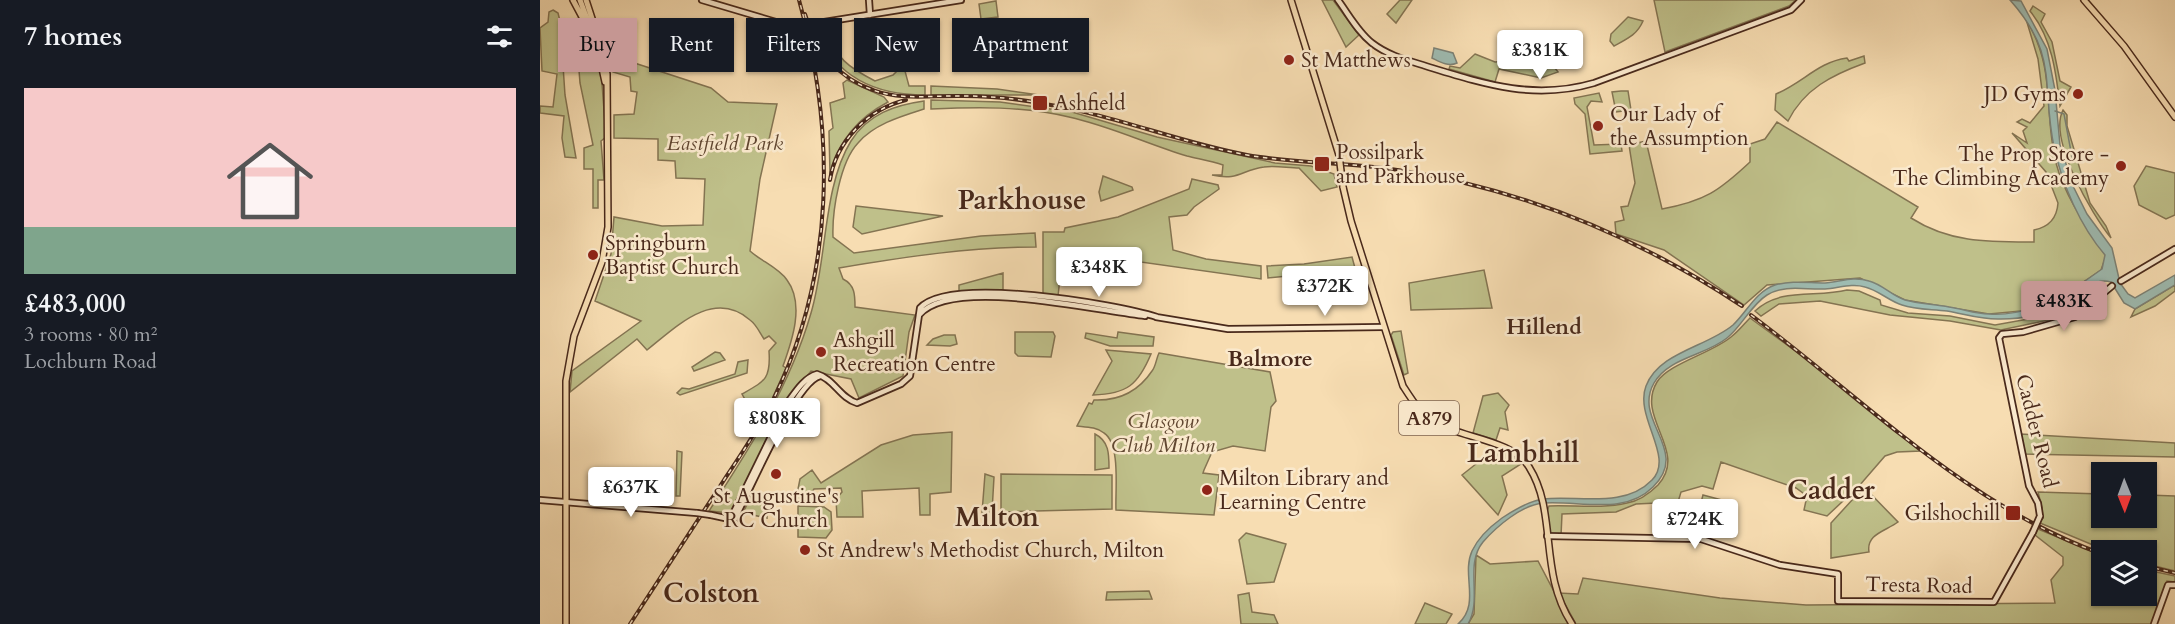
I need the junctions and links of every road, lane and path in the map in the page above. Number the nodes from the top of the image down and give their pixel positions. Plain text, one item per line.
1 (573, 0) edge
2 (580, 0) edge
3 (586, 0) edge
4 (702, 0) edge
5 (869, 0) edge
6 (961, 0) edge
7 (1291, 0) edge
8 (1338, 0) edge
9 (1801, 0) edge
10 (2084, 0) edge
11 (870, 15) junction
12 (582, 18) edge
13 (587, 18) edge
14 (603, 72) edge
15 (608, 95) junction
16 (2167, 104) junction
17 (2175, 111) edge
18 (2175, 117) edge
19 (2175, 249) edge
20 (2121, 281) dead end
21 (2112, 286) dead end
22 (1383, 327) junction
23 (540, 500) edge
24 (566, 502) junction
25 (2032, 534) joint
26 (1547, 536) junction
27 (2175, 585) edge
28 (566, 624) edge
29 (1572, 624) edge
30 (2154, 624) edge

1 - 12 main road
2 - 13 main road
3 - 15 main road
4 - 11 street
5 - 11 street
6 - 11 street
7 - 22 main road, A879, bridge
8 - 9 street
10 - 16 main road
14 - 15 main road
15 - 24 main road
16 - 17 main road
16 - 18 main road
19 - 20 street
21 - 25 street, Cadder Road, bridge
22 - 24 street, bridge
22 - 26 main road, A879
23 - 24 street
24 - 28 main road
25 - 26 street, Tresta Road
26 - 29 main road, A879
27 - 30 street

